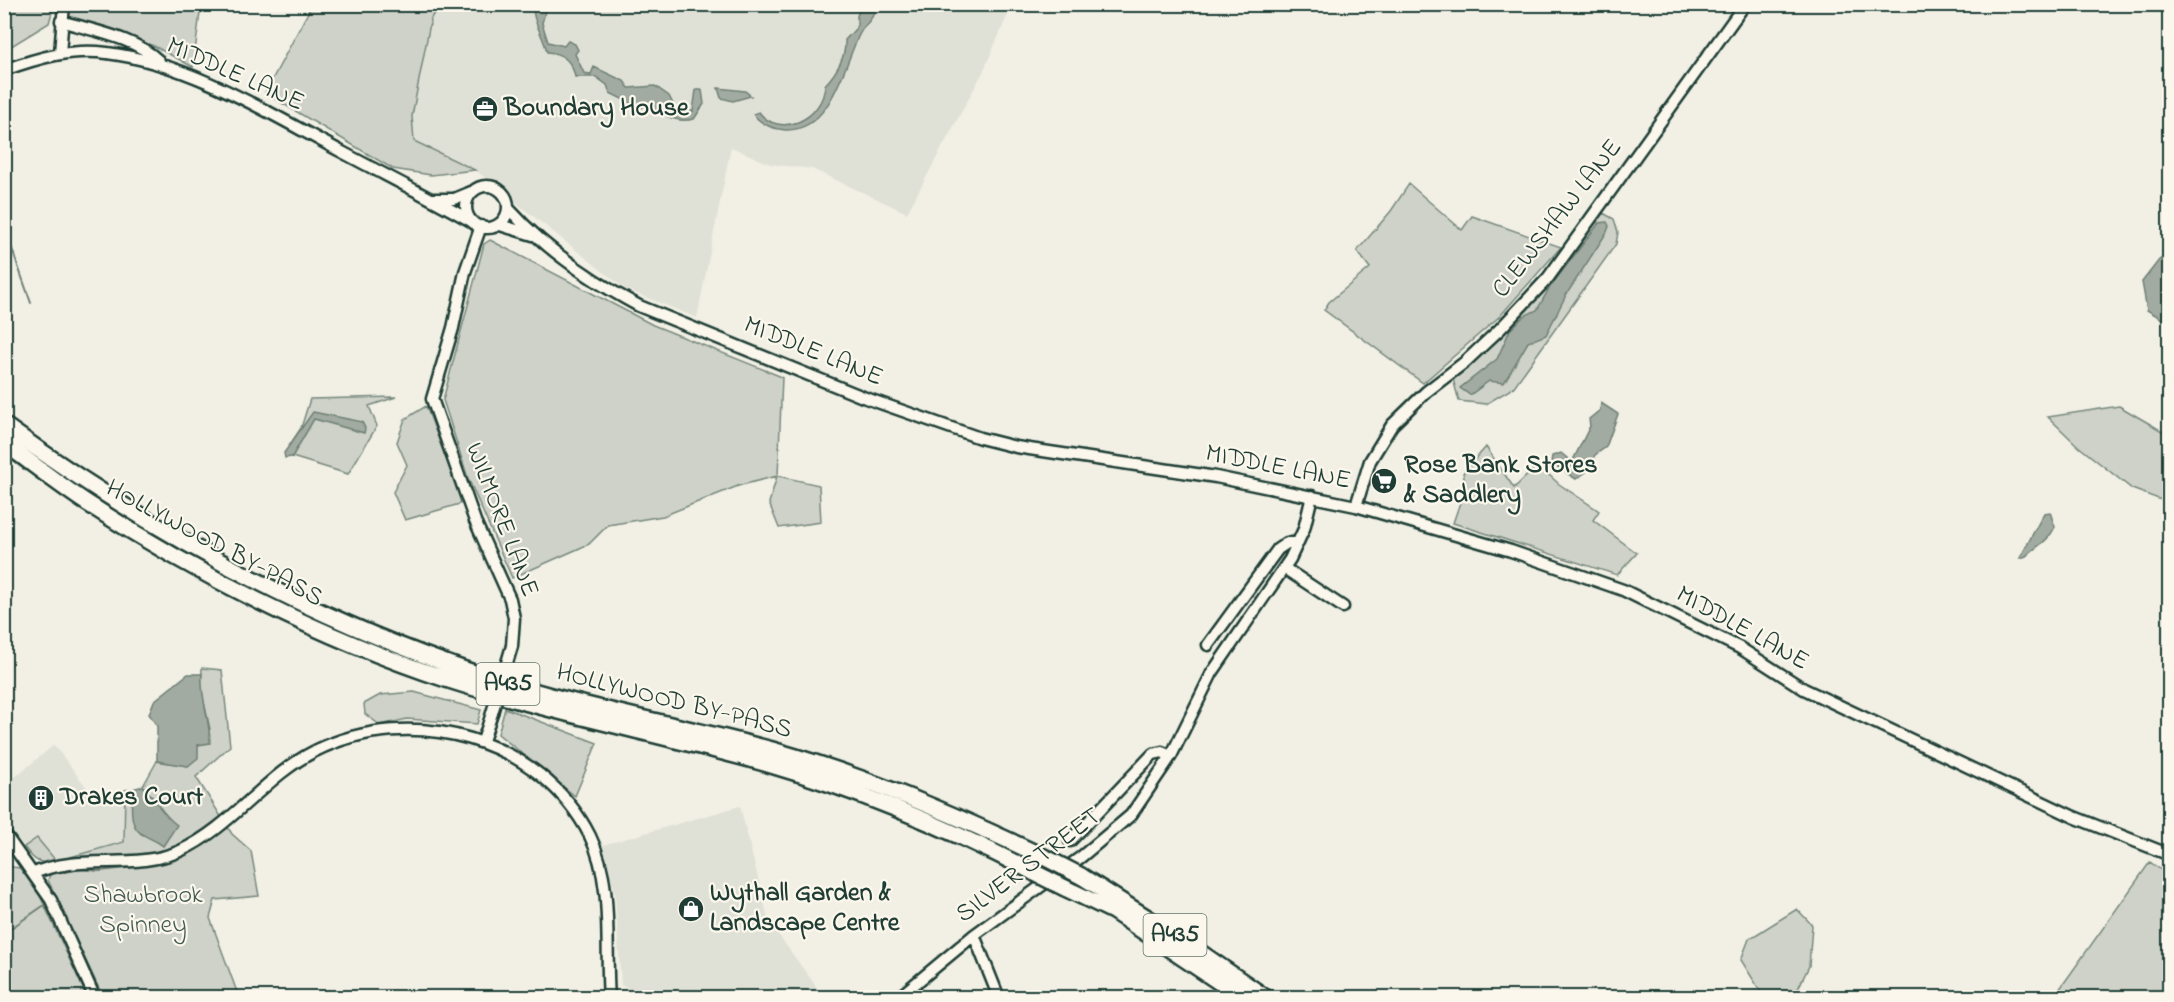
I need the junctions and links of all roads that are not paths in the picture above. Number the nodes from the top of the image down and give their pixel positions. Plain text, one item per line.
1 (64, 4) edge
2 (1745, 4) edge
3 (61, 21) junction
4 (60, 53) junction
5 (163, 65) junction
6 (4, 70) edge
7 (471, 192) junction
8 (433, 199) junction
9 (509, 208) junction
10 (476, 223) junction
11 (500, 225) junction
12 (534, 235) junction
13 (4, 425) edge
14 (4, 443) edge
15 (1312, 496) junction
16 (1356, 506) junction
17 (1298, 543) junction
18 (1284, 568) junction
19 (1343, 607) dead end
20 (1208, 645) dead end
21 (483, 741) junction
22 (1171, 756) junction
23 (4, 833) edge
24 (1070, 841) dead end
25 (8, 846) edge
26 (2169, 855) edge
27 (34, 873) junction
28 (974, 935) junction
29 (95, 998) edge
30 (609, 998) edge
31 (898, 998) edge
32 (999, 998) edge
33 (1243, 998) edge
34 (1266, 998) edge

1 - 3 street
2 - 16 street, CLEWSHAW LANE
3 - 4 street
3 - 5 street
4 - 5 street, MIDDLE LANE
4 - 6 street, MIDDLE LANE
5 - 8 street, MIDDLE LANE
7 - 8 street, MIDDLE LANE
7 - 9 street, MIDDLE LANE
7 - 10 street
8 - 10 street, MIDDLE LANE
9 - 11 street
9 - 12 street, MIDDLE LANE
10 - 11 street, MIDDLE LANE
10 - 21 street, WILMORE LANE, bridge
11 - 12 street, MIDDLE LANE
12 - 15 street, MIDDLE LANE
13 - 34 highway, HOLLYWOOD BY-PASS / A435, bridge
14 - 33 highway, HOLLYWOOD BY-PASS / A435, bridge
15 - 16 street, MIDDLE LANE
15 - 17 street, SILVER STREET
16 - 26 street, MIDDLE LANE
17 - 18 street, SILVER STREET
17 - 20 street
18 - 19 street
18 - 22 street, SILVER STREET
21 - 27 street
21 - 30 street
22 - 24 street
22 - 28 street, SILVER STREET
23 - 25 street
25 - 27 street
27 - 29 street
28 - 31 street, SILVER STREET
28 - 32 street

